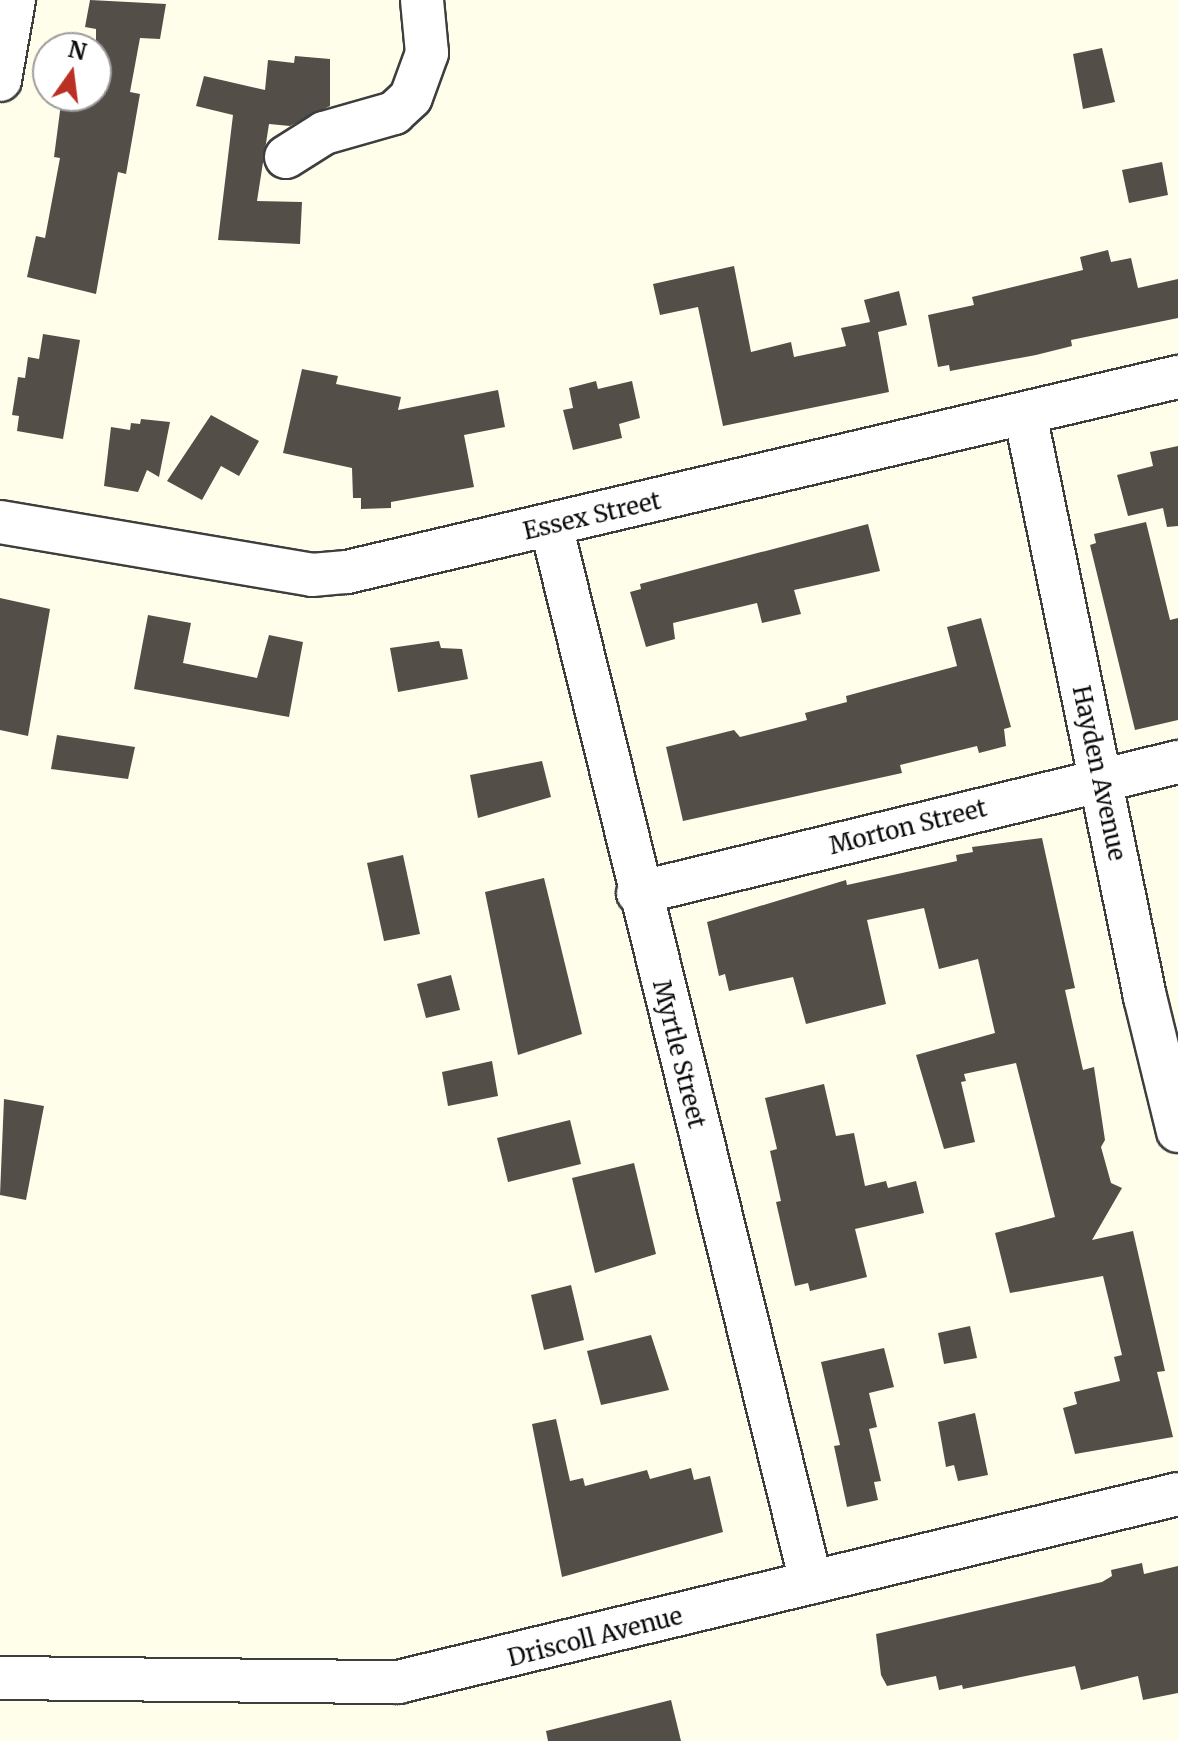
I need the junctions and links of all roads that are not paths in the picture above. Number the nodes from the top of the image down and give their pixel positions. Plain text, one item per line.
1 (14, 0) edge
2 (422, 0) edge
3 (0, 80) edge
4 (286, 157) dead end
5 (1178, 377) edge
6 (1025, 414) junction
7 (0, 522) edge
8 (551, 525) junction
9 (1178, 762) edge
10 (1100, 779) junction
11 (638, 893) junction
12 (1178, 1131) edge
13 (1178, 1494) edge
14 (811, 1582) junction
15 (0, 1678) edge

1 - 3 street
2 - 4 street
5 - 6 street, Essex Street
6 - 8 street, Essex Street
6 - 10 street, Hayden Avenue
7 - 8 street, Essex Street
8 - 11 street, Myrtle Street
9 - 10 street, Morton Street
10 - 11 street, Morton Street
10 - 12 street, Hayden Avenue
11 - 14 street, Myrtle Street
13 - 14 street, Driscoll Avenue
14 - 15 street, Driscoll Avenue

